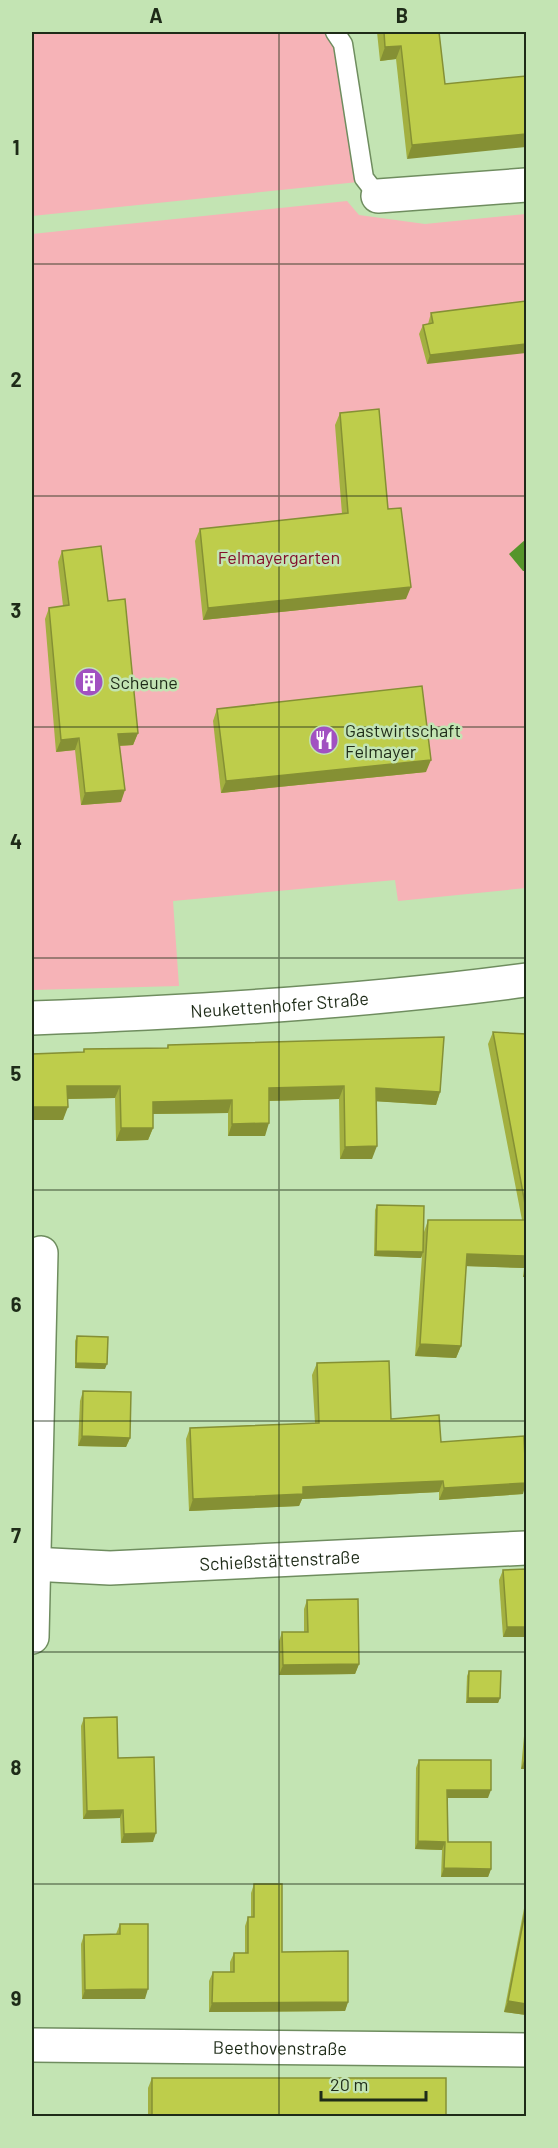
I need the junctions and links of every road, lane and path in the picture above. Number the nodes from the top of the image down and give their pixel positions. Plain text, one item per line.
1 (335, 32) edge
2 (526, 185) edge
3 (378, 196) joint
4 (526, 980) edge
5 (32, 1018) edge
6 (40, 1253) dead end
7 (526, 1548) edge
8 (33, 1564) edge
9 (32, 1637) edge
10 (32, 2045) edge
11 (526, 2050) edge

1 - 3 lane
2 - 3 street
4 - 5 street, Neukettenhofer Straße
6 - 8 street
7 - 8 street, Schießstättenstraße
8 - 9 street
10 - 11 street, Beethovenstraße

